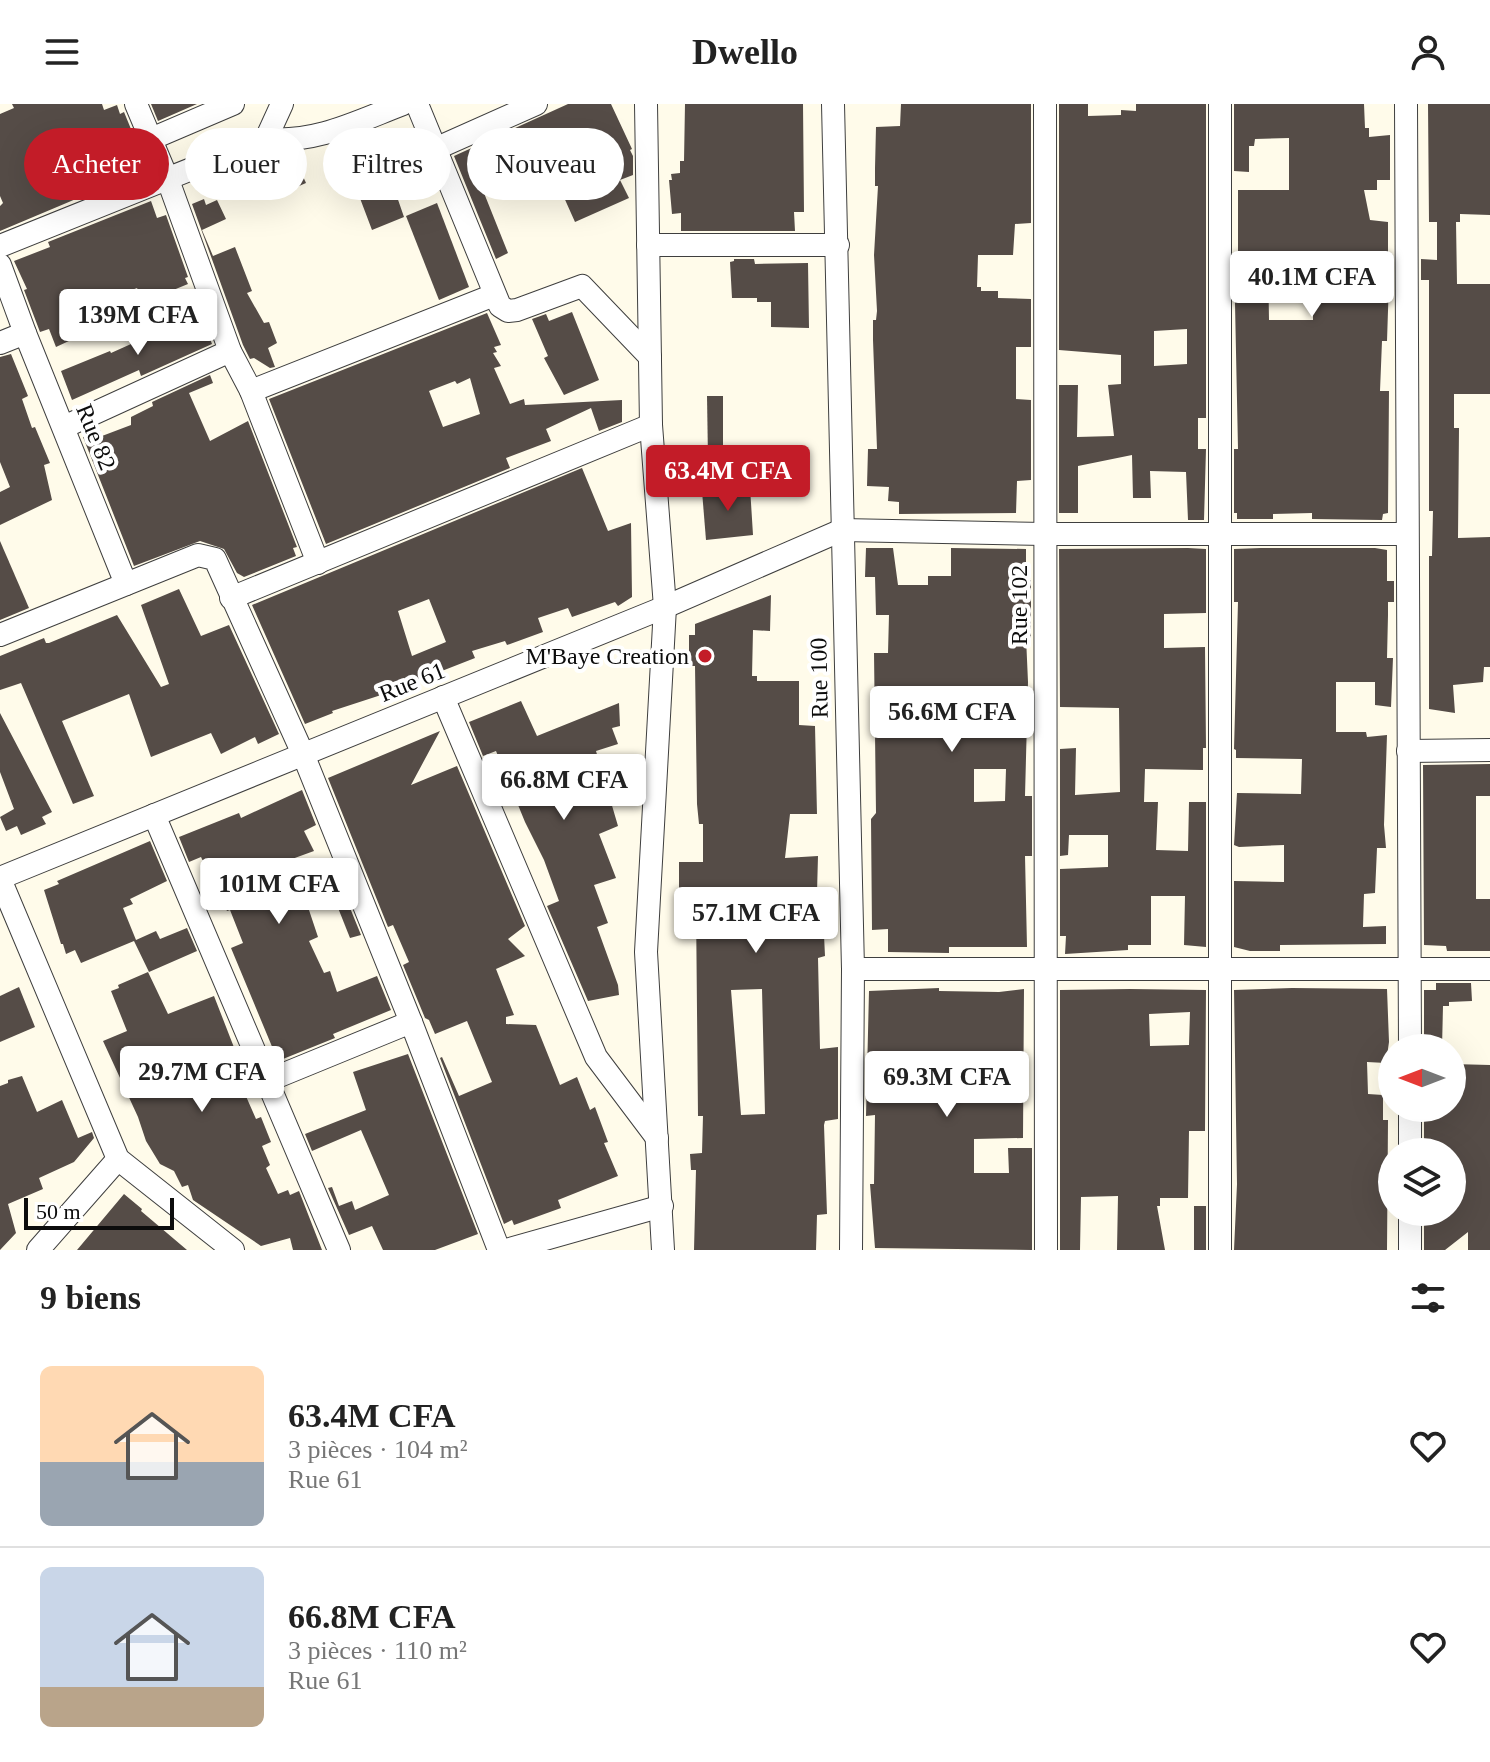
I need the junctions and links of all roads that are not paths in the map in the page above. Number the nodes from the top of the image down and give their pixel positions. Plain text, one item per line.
1 (136, 104) edge
2 (233, 104) edge
3 (282, 104) edge
4 (403, 104) edge
5 (417, 104) edge
6 (536, 104) edge
7 (646, 104) edge
8 (833, 104) edge
9 (1045, 104) edge
10 (1220, 104) edge
11 (1406, 104) edge
12 (146, 128) edge
13 (271, 128) edge
14 (427, 128) edge
15 (169, 131) edge
16 (307, 138) edge
17 (451, 142) edge
18 (169, 183) edge
19 (451, 189) edge
20 (117, 200) edge
21 (648, 245) junction
22 (838, 245) junction
23 (0, 246) edge
24 (0, 265) edge
25 (494, 295) junction
26 (25, 333) junction
27 (0, 343) edge
28 (230, 351) junction
29 (650, 357) junction
30 (251, 391) junction
31 (651, 425) junction
32 (64, 427) junction
33 (842, 530) junction
34 (1045, 534) junction
35 (1220, 534) junction
36 (1407, 534) junction
37 (318, 563) junction
38 (126, 584) junction
39 (231, 598) junction
40 (665, 607) junction
41 (0, 635) edge
42 (443, 697) junction
43 (1490, 750) edge
44 (1408, 751) junction
45 (303, 754) junction
46 (154, 815) junction
47 (0, 879) edge
48 (853, 969) junction
49 (1046, 969) junction
50 (1220, 969) junction
51 (1409, 969) junction
52 (1490, 969) edge
53 (411, 1022) junction
54 (1410, 1034) edge
55 (267, 1081) junction
56 (657, 1138) junction
57 (118, 1159) junction
58 (662, 1206) junction
59 (1410, 1226) edge
60 (38, 1250) edge
61 (233, 1250) edge
62 (339, 1250) edge
63 (499, 1250) edge
64 (506, 1250) edge
65 (663, 1250) edge
66 (851, 1250) edge
67 (1046, 1250) edge
68 (1220, 1250) edge
69 (1410, 1250) edge

1 - 12 street
2 - 15 street
3 - 13 street
4 - 16 street
5 - 14 street
6 - 17 street
7 - 21 street
8 - 22 street, Rue 100
9 - 34 street, Rue 102
10 - 35 street
11 - 36 street
18 - 28 street
19 - 25 street
20 - 23 street
21 - 22 street
21 - 29 street
22 - 33 street, Rue 100
24 - 26 street, Rue 82
25 - 29 street
25 - 30 street
26 - 27 street
26 - 32 street, Rue 82
28 - 30 street
28 - 32 street
29 - 31 street
30 - 37 street
31 - 37 street
31 - 40 street
32 - 38 street, Rue 82
33 - 34 street
33 - 40 street, Rue 61
33 - 48 street, Rue 100
34 - 35 street
34 - 49 street, Rue 102
35 - 36 street
35 - 50 street
36 - 44 street
37 - 39 street
38 - 39 street
38 - 41 street
39 - 45 street
40 - 42 street, Rue 61
40 - 56 street
42 - 45 street, Rue 61
42 - 56 street
43 - 44 street
44 - 51 street
45 - 46 street, Rue 61
45 - 53 street
46 - 47 street, Rue 61
46 - 55 street
47 - 57 street
48 - 49 street
48 - 66 street, Rue 100
49 - 50 street
49 - 67 street, Rue 102
50 - 51 street
50 - 68 street
51 - 52 street
51 - 54 street
53 - 55 street
53 - 63 street
55 - 62 street
56 - 58 street
57 - 60 street
57 - 61 street
58 - 64 street
58 - 65 street
59 - 69 street

